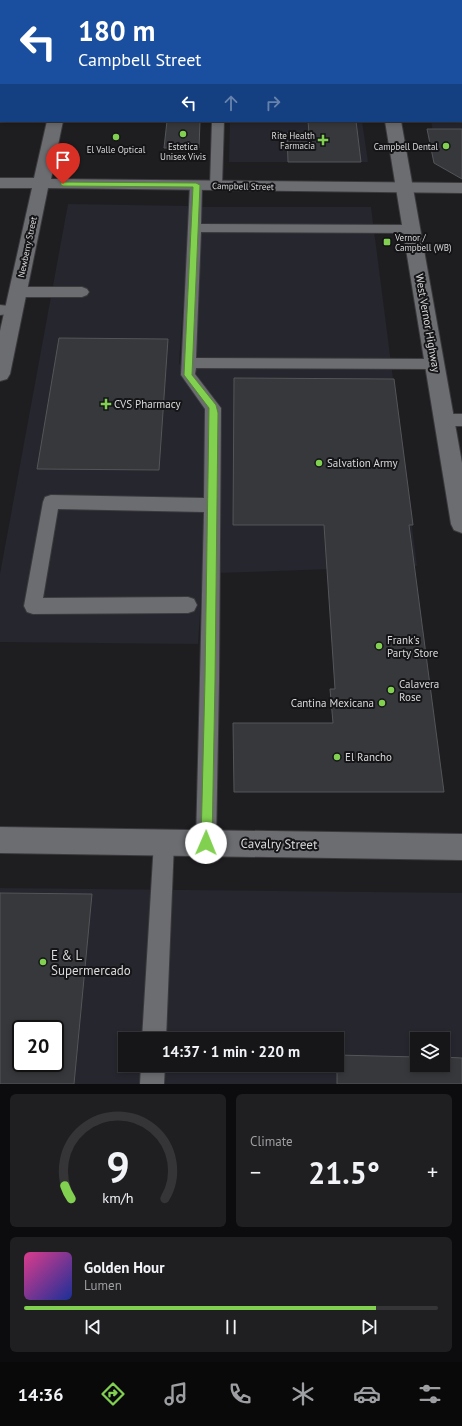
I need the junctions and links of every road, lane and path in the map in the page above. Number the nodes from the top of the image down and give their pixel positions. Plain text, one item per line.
1 (54, 122) edge
2 (218, 122) edge
3 (393, 122) edge
4 (0, 183) edge
5 (41, 183) junction
6 (196, 185) junction
7 (216, 186) junction
8 (405, 188) junction
9 (462, 188) edge
10 (194, 228) junction
11 (412, 229) junction
12 (18, 292) junction
13 (82, 292) dead end
14 (7, 310) edge
15 (189, 363) junction
16 (435, 364) junction
17 (0, 374) edge
18 (453, 420) edge
19 (212, 505) junction
20 (462, 520) edge
21 (188, 605) dead end
22 (0, 840) edge
23 (164, 842) junction
24 (206, 843) junction
25 (462, 847) edge
26 (154, 1032) edge
27 (153, 1072) edge
28 (152, 1084) edge

1 - 5 street, Newberry Street
2 - 7 lane
3 - 8 street, West Vernor Highway
4 - 5 street, Campbell Street
5 - 6 street, Campbell Street
5 - 12 street, Newberry Street
6 - 7 street, Campbell Street
6 - 10 lane
7 - 8 street, Campbell Street
8 - 9 street, Campbell Street
8 - 11 street, West Vernor Highway
10 - 11 lane
10 - 15 lane
11 - 16 street, West Vernor Highway
12 - 13 lane
12 - 14 street, Newberry Street
14 - 17 street, Newberry Street
15 - 16 lane
15 - 19 lane
16 - 18 street, West Vernor Highway
18 - 20 street, West Vernor Highway
19 - 21 lane
19 - 24 lane
22 - 23 street, Cavalry Street
23 - 24 street, Cavalry Street
23 - 26 lane
24 - 25 street, Cavalry Street
27 - 28 lane

